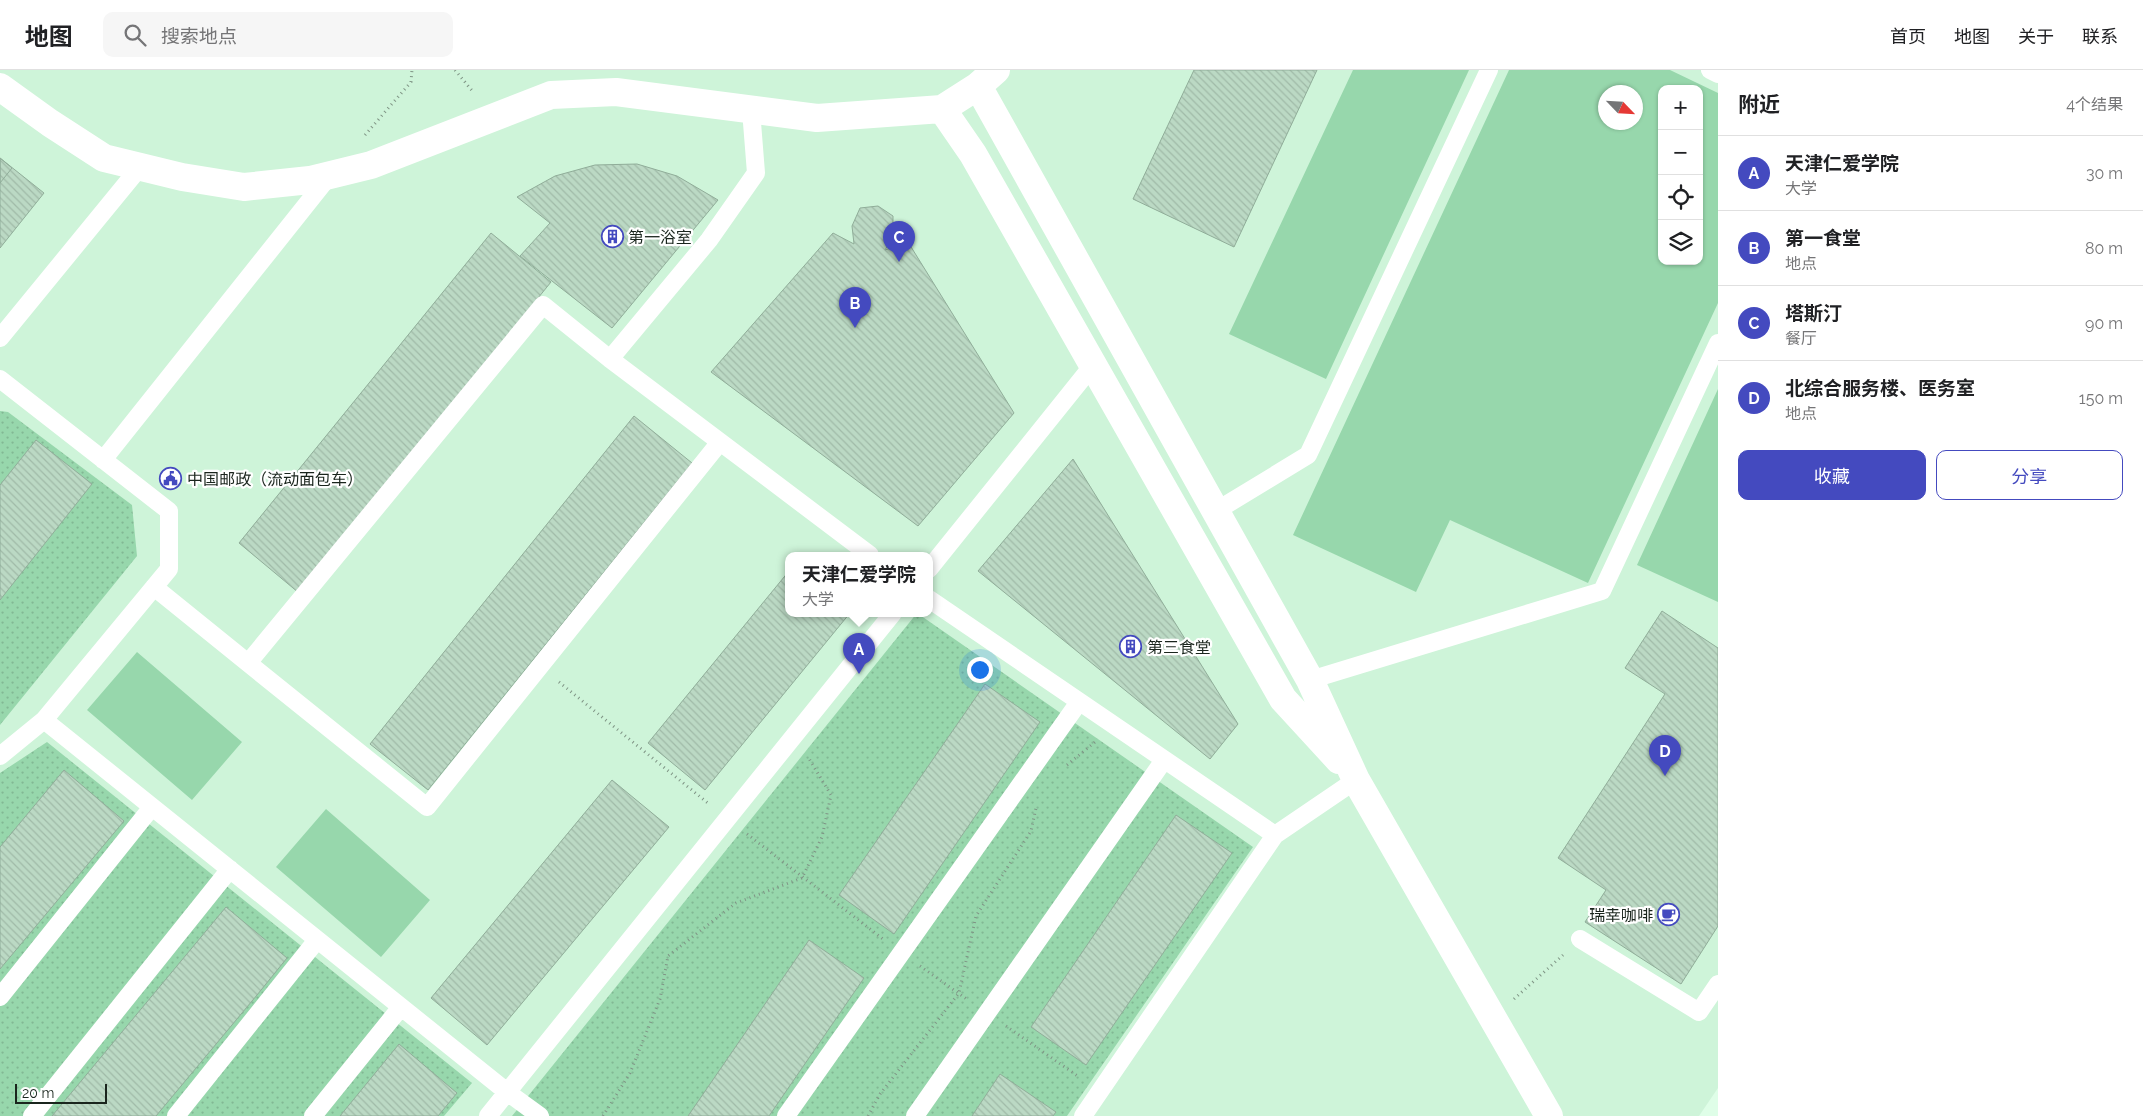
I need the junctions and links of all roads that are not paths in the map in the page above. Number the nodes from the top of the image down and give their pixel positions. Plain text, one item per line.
1 (1489, 70) edge
2 (1710, 70) edge
3 (1718, 74) edge
4 (987, 78) edge
5 (0, 87) edge
6 (942, 109) junction
7 (751, 110) junction
8 (140, 166) junction
9 (330, 175) junction
10 (0, 338) edge
11 (1718, 343) edge
12 (610, 359) junction
13 (1093, 365) junction
14 (0, 379) edge
15 (720, 442) junction
16 (104, 460) junction
17 (1216, 511) junction
18 (866, 552) edge
19 (933, 564) edge
20 (154, 587) junction
21 (933, 602) edge
22 (891, 617) edge
23 (248, 664) junction
24 (1310, 680) junction
25 (1080, 702) junction
26 (44, 720) junction
27 (0, 756) edge
28 (1164, 760) junction
29 (1356, 780) junction
30 (152, 807) junction
31 (1276, 835) junction
32 (230, 869) junction
33 (1580, 939) road end
34 (317, 940) junction
35 (1718, 984) edge
36 (0, 997) edge
37 (401, 1007) junction
38 (507, 1092) junction
39 (32, 1116) edge
40 (176, 1116) edge
41 (313, 1116) edge
42 (488, 1116) edge
43 (540, 1116) edge
44 (786, 1116) edge
45 (915, 1116) edge
46 (1083, 1116) edge
47 (1549, 1116) edge

1 - 17 lane
2 - 3 lane
4 - 6 street
4 - 17 street
5 - 8 street
6 - 7 street
6 - 13 street
7 - 9 street
7 - 12 lane
8 - 9 street
8 - 10 lane
9 - 16 lane
11 - 24 lane
12 - 15 lane
12 - 23 lane
13 - 19 lane
13 - 29 street
14 - 16 lane
15 - 18 lane
15 - 23 lane
16 - 20 lane
17 - 24 street
20 - 23 lane
20 - 26 lane
21 - 25 lane
22 - 38 lane
24 - 29 street
25 - 28 lane
25 - 44 lane
26 - 27 lane
26 - 30 lane
28 - 31 lane
28 - 45 lane
29 - 31 lane
29 - 47 street
30 - 32 lane
30 - 36 lane
31 - 46 lane
32 - 34 lane
32 - 39 lane
33 - 35 lane
34 - 37 lane
34 - 40 lane
37 - 38 lane
37 - 41 lane
38 - 42 lane
38 - 43 lane

